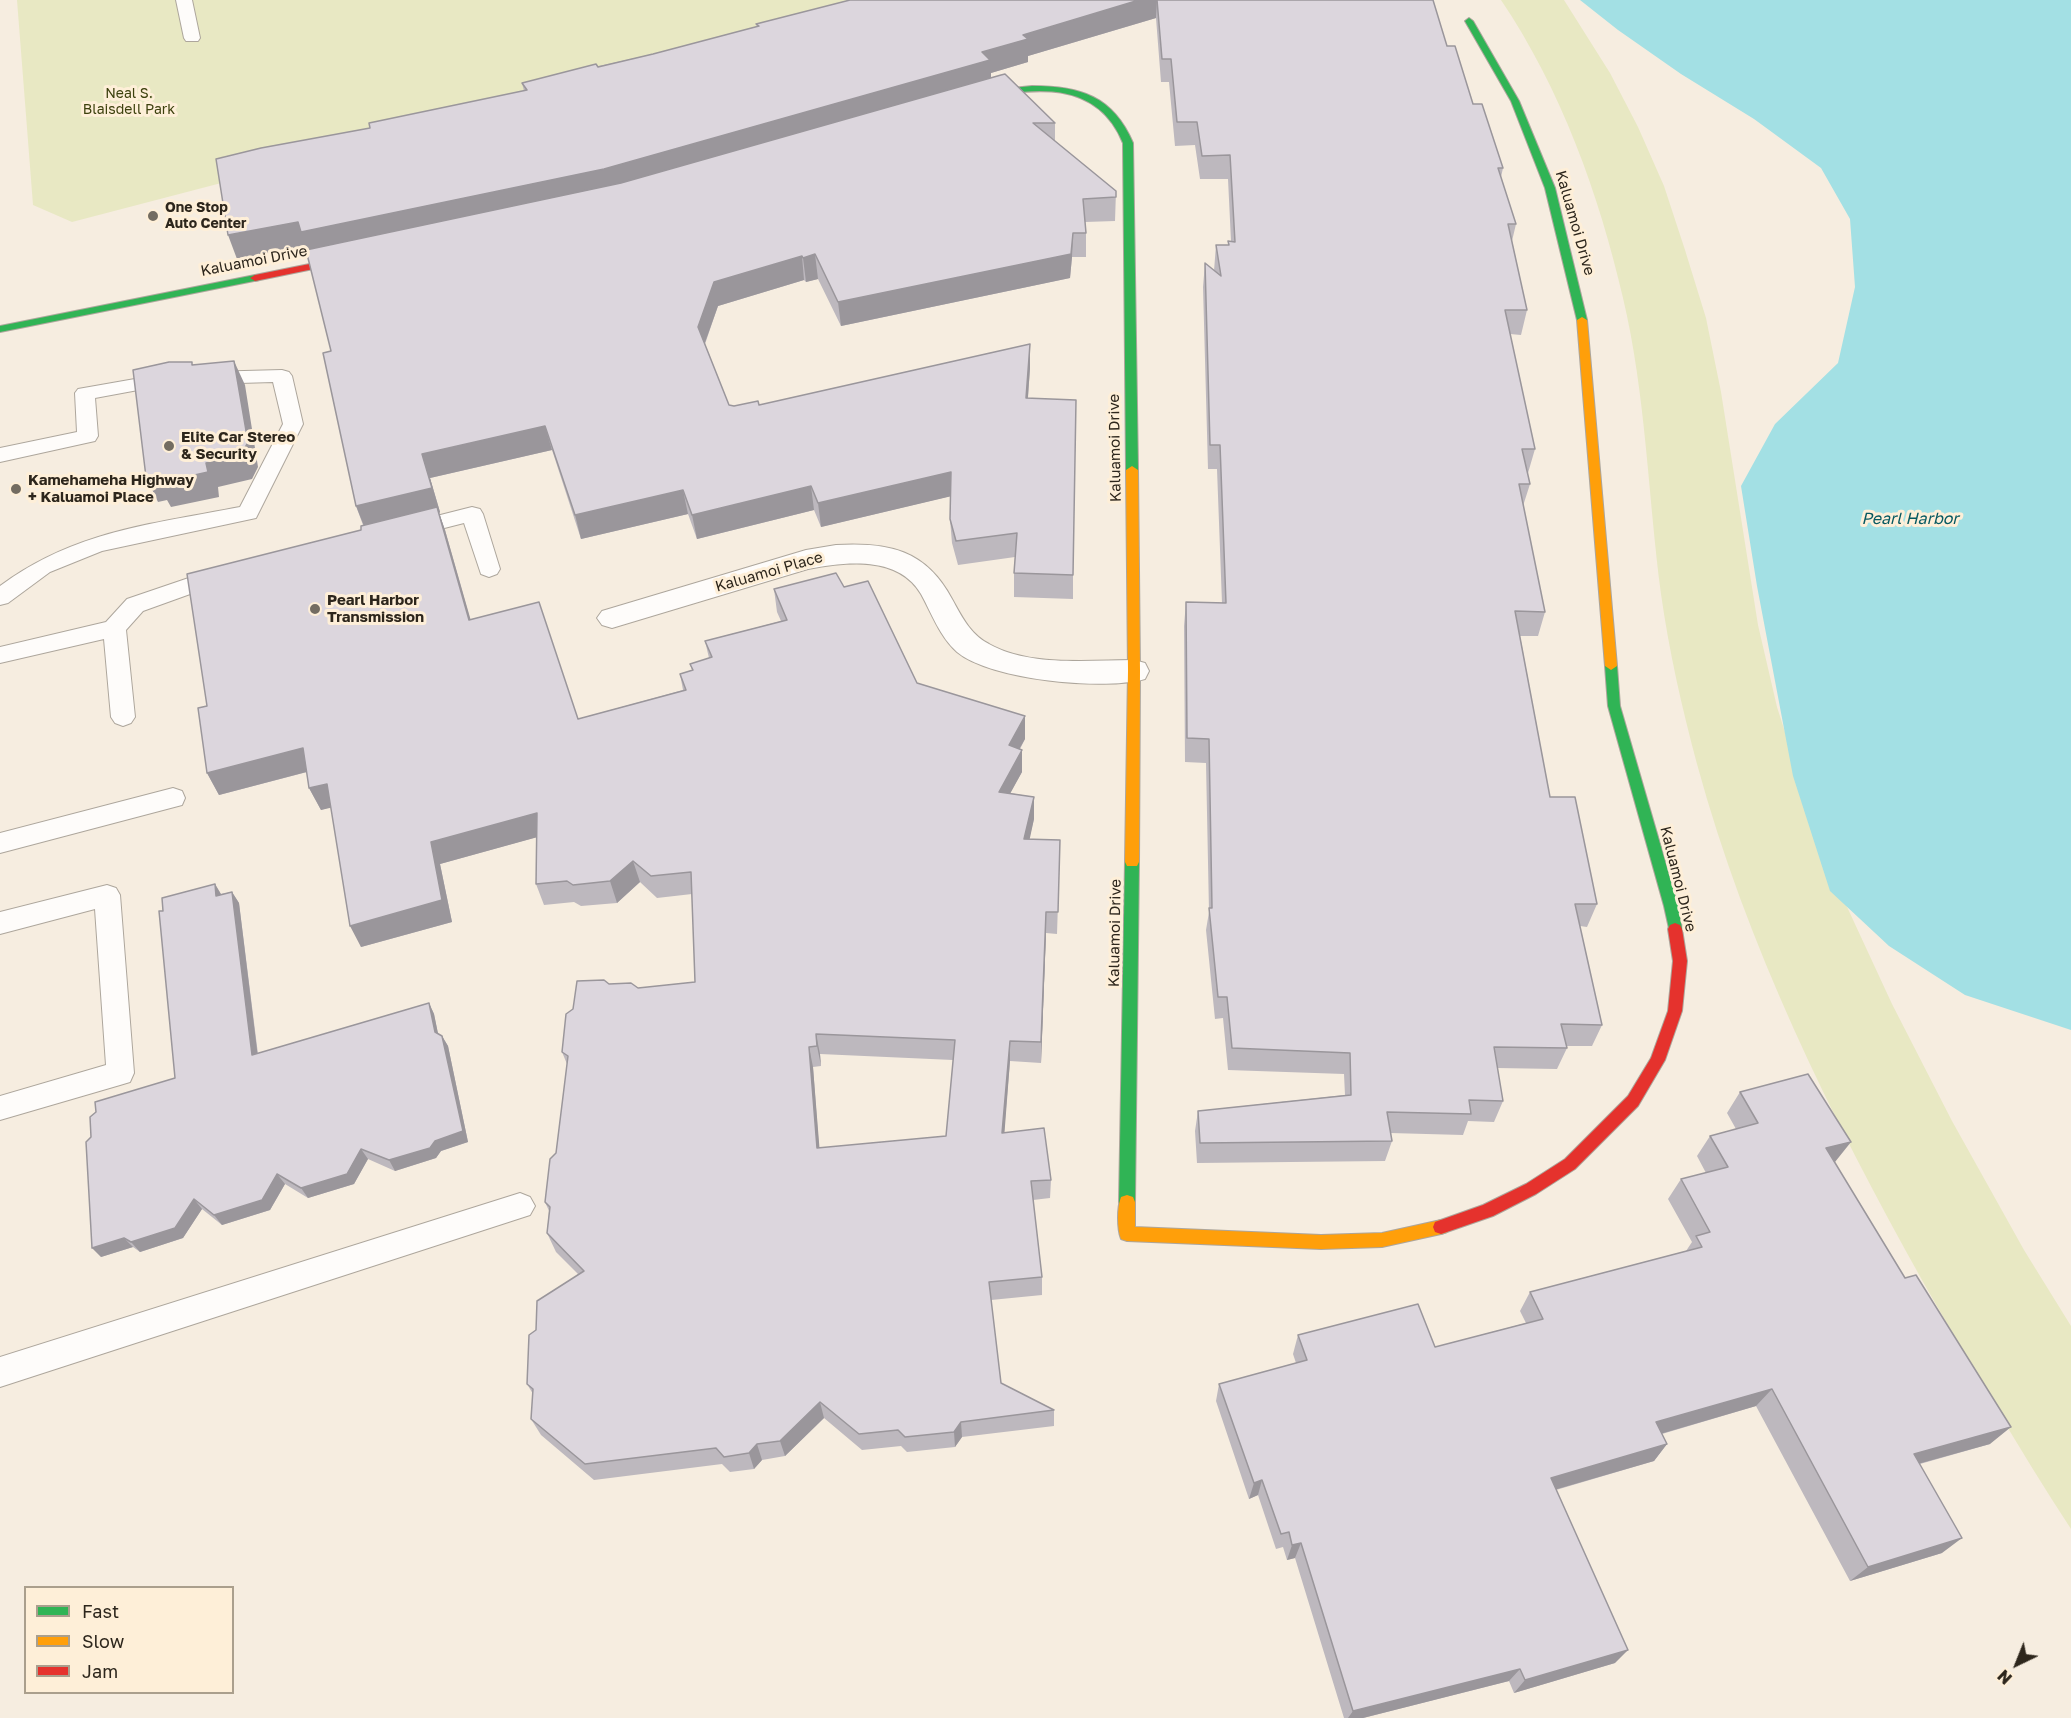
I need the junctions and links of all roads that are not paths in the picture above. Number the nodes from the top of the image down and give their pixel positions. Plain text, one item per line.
1 (184, 0) edge
2 (1469, 21) dead end
3 (192, 38) dead end
4 (963, 100) edge
5 (370, 255) edge
6 (0, 329) edge
7 (0, 455) edge
8 (393, 533) edge
9 (246, 569) edge
10 (489, 569) dead end
11 (0, 597) edge
12 (612, 618) dead end
13 (114, 628) junction
14 (0, 655) edge
15 (1134, 671) junction
16 (123, 717) dead end
17 (173, 798) dead end
18 (0, 843) edge
19 (0, 923) edge
20 (0, 1108) edge
21 (520, 1206) dead end
22 (0, 1372) edge

1 - 3 lane
2 - 15 street, Kaluamoi Drive
4 - 15 street, Kaluamoi Drive
5 - 6 street, Kaluamoi Drive
7 - 11 lane
8 - 10 lane
9 - 13 lane
12 - 15 street, Kaluamoi Place
13 - 14 lane
13 - 16 lane
17 - 18 lane
19 - 20 lane
21 - 22 lane

